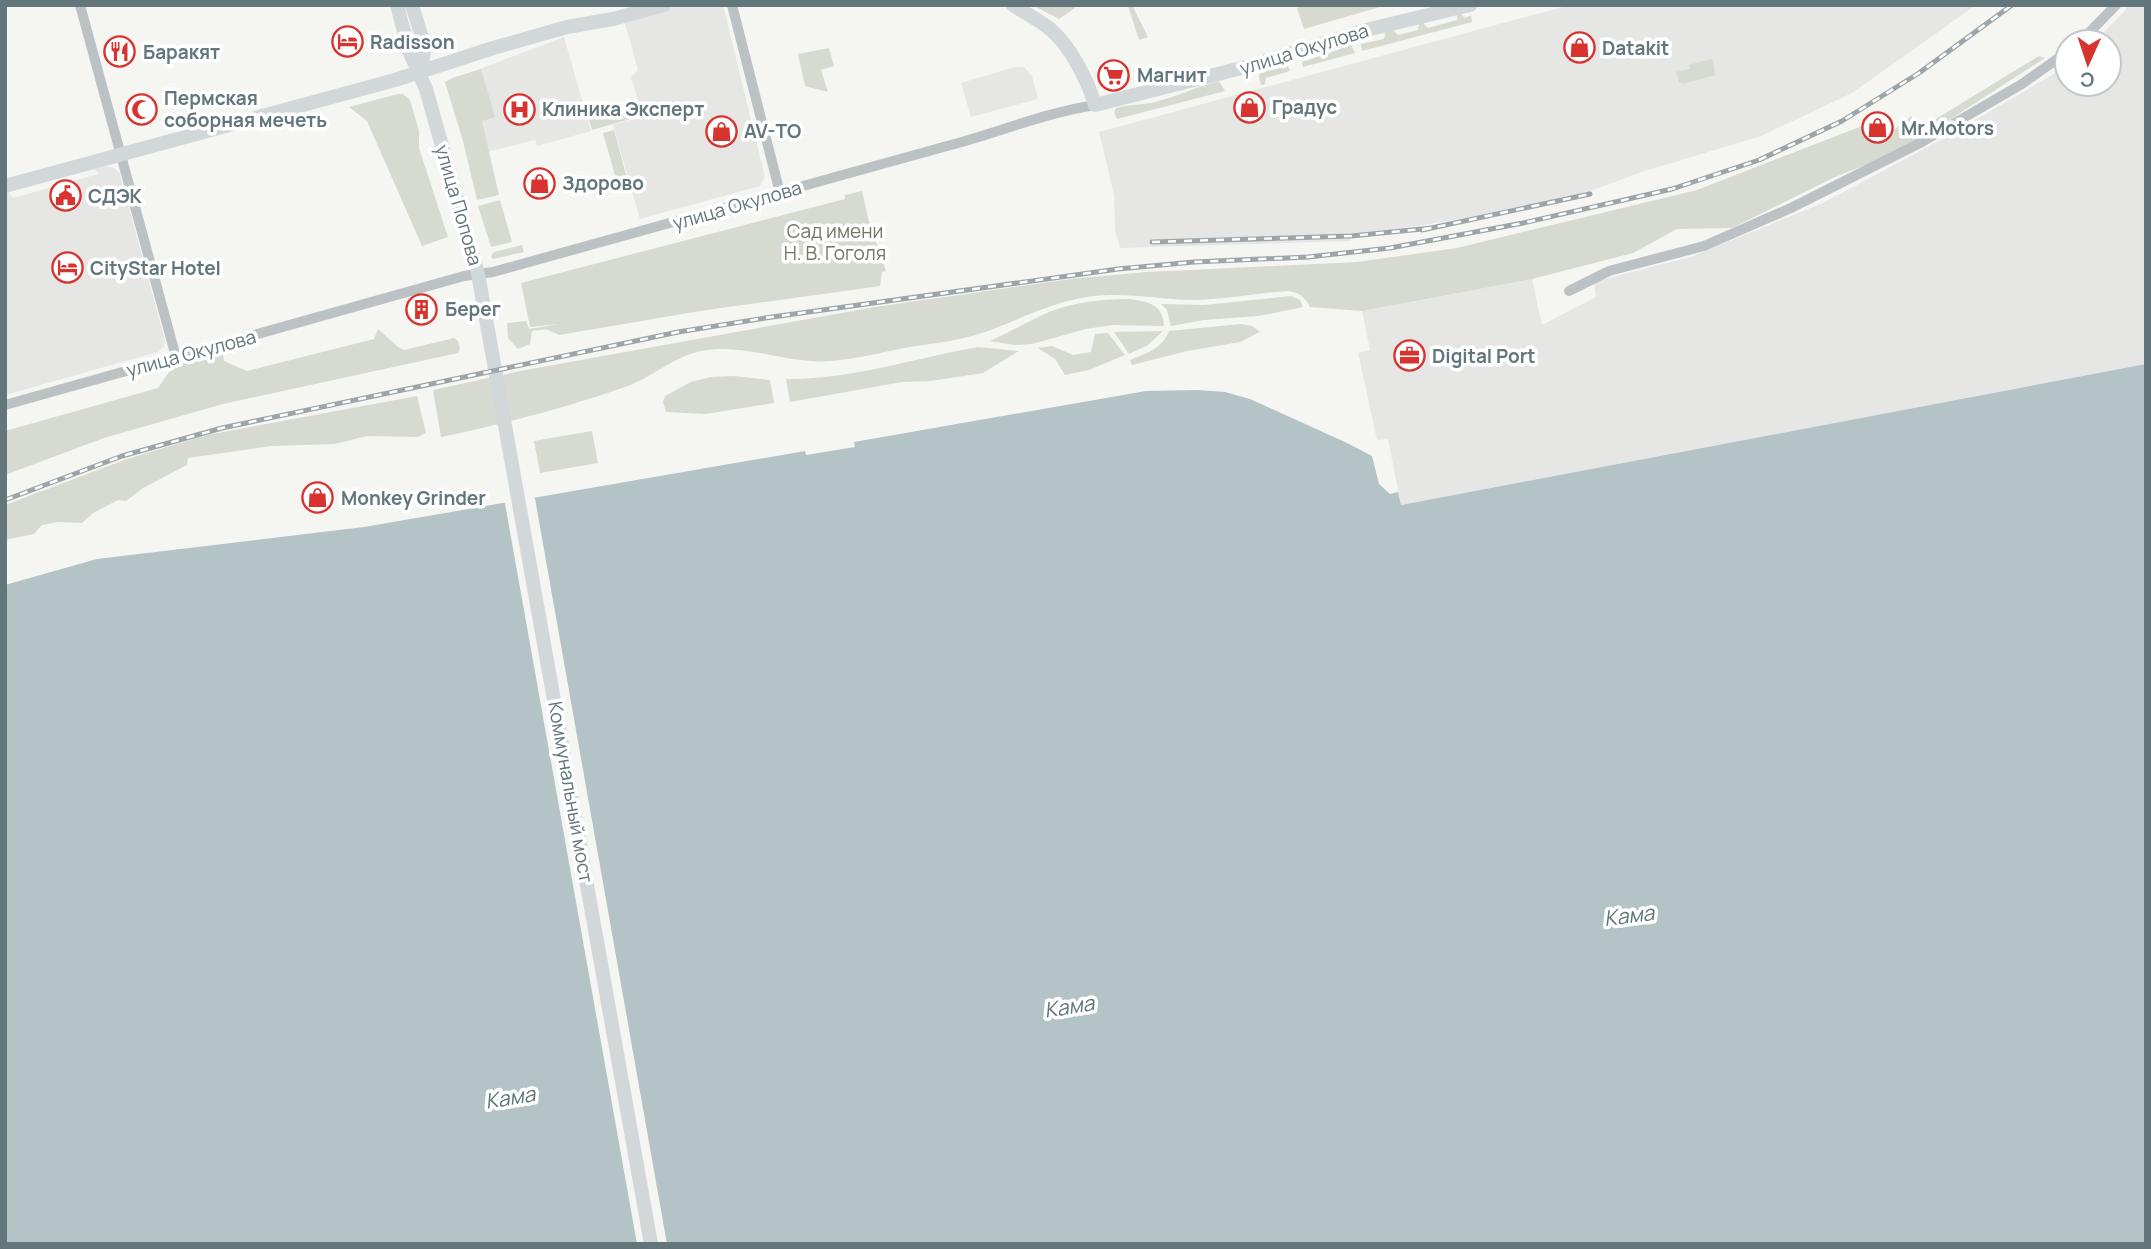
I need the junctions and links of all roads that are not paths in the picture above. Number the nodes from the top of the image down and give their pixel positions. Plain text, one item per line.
1 (80, 5) edge
2 (397, 5) edge
3 (412, 5) edge
4 (664, 5) edge
5 (732, 5) edge
6 (1013, 5) edge
7 (1470, 5) edge
8 (2116, 5) edge
9 (2095, 28) edge
10 (2053, 62) edge
11 (420, 72) junction
12 (1095, 105) junction
13 (122, 154) junction
14 (5, 186) edge
15 (780, 193) junction
16 (478, 274) junction
17 (1569, 291) dead end
18 (491, 341) joint
19 (176, 357) junction
20 (5, 405) edge
21 (652, 1244) edge

1 - 13 street
2 - 11 main road, улица Попова
3 - 11 main road, улица Попова
4 - 11 main road
5 - 15 street
6 - 12 main road
7 - 12 main road, улица Окулова
8 - 9 street
10 - 17 street
11 - 13 main road
11 - 16 main road, улица Попова
12 - 15 street, улица Окулова
13 - 14 main road
13 - 19 street
15 - 16 street, улица Окулова
16 - 18 main road, улица Попова
16 - 19 street, улица Окулова
18 - 21 main road, Коммунальный мост
19 - 20 street, улица Окулова

